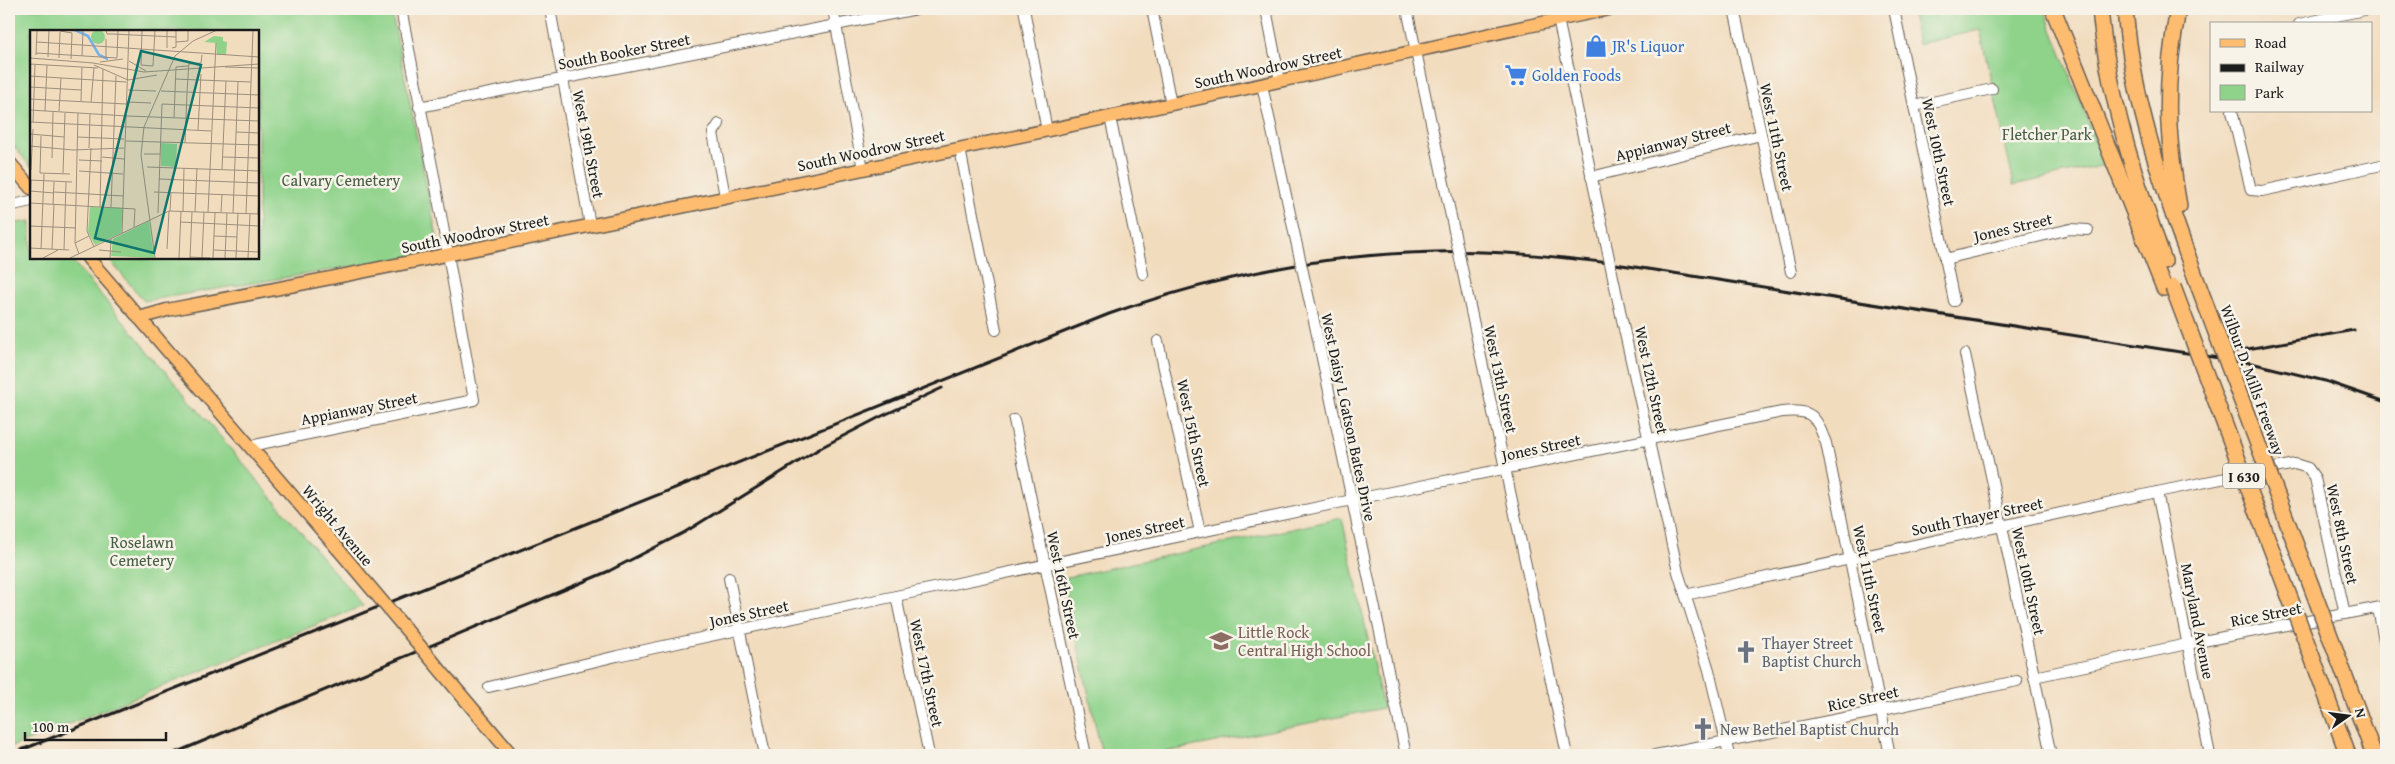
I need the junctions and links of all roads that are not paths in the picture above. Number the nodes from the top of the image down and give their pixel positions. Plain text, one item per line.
1 (401, 9) edge
2 (550, 9) edge
3 (833, 9) edge
4 (917, 9) edge
5 (1024, 9) edge
6 (1152, 9) edge
7 (1266, 9) edge
8 (1406, 9) edge
9 (1609, 9) edge
10 (1734, 9) edge
11 (1894, 9) edge
12 (2054, 9) edge
13 (2100, 9) edge
14 (2125, 9) edge
15 (2178, 9) edge
16 (2369, 9) edge
17 (1557, 14) edge
18 (2308, 22) edge
19 (836, 25) junction
20 (1414, 52) junction
21 (561, 78) junction
22 (1280, 81) junction
23 (1262, 85) junction
24 (1992, 89) dead end
25 (1171, 104) junction
26 (1914, 106) junction
27 (419, 107) junction
28 (2232, 112) edge
29 (1110, 117) junction
30 (719, 124) dead end
31 (1047, 130) junction
32 (1761, 135) junction
33 (960, 149) junction
34 (9, 162) edge
35 (2386, 164) edge
36 (863, 169) junction
37 (1591, 176) junction
38 (30, 187) edge
39 (725, 196) junction
40 (30, 201) edge
41 (9, 206) edge
42 (590, 225) junction
43 (2088, 230) dead end
44 (2187, 254) junction
45 (449, 256) junction
46 (89, 259) edge
47 (1945, 259) junction
48 (1791, 272) dead end
49 (1143, 274) dead end
50 (2168, 287) junction
51 (1954, 301) dead end
52 (139, 318) junction
53 (996, 330) dead end
54 (1158, 341) dead end
55 (1965, 354) dead end
56 (1809, 413) joint
57 (1014, 420) dead end
58 (1648, 439) junction
59 (250, 446) junction
60 (2304, 466) joint
61 (1506, 470) junction
62 (2157, 492) junction
63 (1352, 500) junction
64 (2002, 526) junction
65 (1200, 532) junction
66 (1849, 560) junction
67 (1044, 565) junction
68 (729, 578) dead end
69 (1685, 595) junction
70 (896, 596) junction
71 (2382, 607) edge
72 (2345, 614) junction
73 (740, 631) junction
74 (2188, 644) junction
75 (2386, 651) edge
76 (2034, 677) junction
77 (2017, 681) dead end
78 (489, 687) dead end
79 (1882, 710) junction
80 (1726, 741) junction
81 (511, 755) edge
82 (765, 755) edge
83 (929, 755) edge
84 (1086, 755) edge
85 (1406, 755) edge
86 (1567, 755) edge
87 (1655, 755) edge
88 (1729, 755) edge
89 (1890, 755) edge
90 (2051, 755) edge
91 (2210, 755) edge
92 (2348, 755) edge
93 (2374, 755) edge

1 - 27 street
2 - 21 street, West 19th Street
3 - 19 street
4 - 19 street, South Booker Street
5 - 31 street
6 - 25 street
7 - 22 street
8 - 20 street, West 13th Street
9 - 17 main road, South Woodrow Street
10 - 32 street, West 11th Street
11 - 26 street, West 10th Street
12 - 50 highway
13 - 50 highway
14 - 44 highway, Wilbur D. Mills Freeway / I 630
15 - 44 highway
16 - 18 street
17 - 20 main road, South Woodrow Street
17 - 37 street, West 12th Street
19 - 21 street, South Booker Street
19 - 36 street
20 - 22 main road, South Woodrow Street
20 - 61 street, West 13th Street, bridge
21 - 27 street, South Booker Street
21 - 42 street, West 19th Street
22 - 23 main road, South Woodrow Street
23 - 25 main road, South Woodrow Street
23 - 63 street, West Daisy L Gatson Bates Drive, bridge
24 - 26 street
25 - 29 main road, South Woodrow Street
26 - 47 street, West 10th Street
27 - 45 street
28 - 35 street
29 - 31 main road, South Woodrow Street
29 - 49 street
30 - 39 street
31 - 33 main road, South Woodrow Street
32 - 37 street, Appianway Street
32 - 48 street, West 11th Street
33 - 36 main road, South Woodrow Street
33 - 53 street
34 - 38 main road
36 - 39 main road, South Woodrow Street
37 - 58 street, West 12th Street, bridge
39 - 42 main road, South Woodrow Street
40 - 41 street
42 - 45 main road, South Woodrow Street
43 - 47 street, Jones Street
44 - 93 highway, Wilbur D. Mills Freeway / I 630, bridge
45 - 52 main road, South Woodrow Street
45 - 59 street, Appianway Street
46 - 52 main road, Wright Avenue
47 - 51 street, West 10th Street
50 - 92 highway, I 630, bridge
52 - 59 main road, Wright Avenue
54 - 65 street, West 15th Street
55 - 64 street, West 10th Street
56 - 58 street, Jones Street
56 - 66 street, West 11th Street
57 - 67 street, West 16th Street
58 - 61 street, Jones Street
58 - 69 street, West 12th Street
59 - 81 main road, Wright Avenue, bridge
60 - 62 street, South Thayer Street
60 - 72 street, West 8th Street
61 - 63 street, Jones Street
61 - 86 street, West 13th Street
62 - 64 street, South Thayer Street
62 - 74 street, Maryland Avenue
63 - 65 street, Jones Street
63 - 85 street, West Daisy L Gatson Bates Drive
64 - 66 street, South Thayer Street
64 - 76 street, West 10th Street
65 - 67 street, Jones Street
66 - 69 street, South Thayer Street
66 - 79 street, West 11th Street
67 - 70 street, Jones Street
67 - 84 street, West 16th Street
68 - 73 street
69 - 80 street, West 12th Street
70 - 73 street, Jones Street
70 - 83 street, West 17th Street
71 - 72 street, Rice Street
71 - 75 street
72 - 74 street, Rice Street
73 - 78 street, Jones Street
73 - 82 street
74 - 76 street, Rice Street
74 - 91 street, Maryland Avenue
76 - 90 street, West 10th Street
77 - 79 street, Rice Street
79 - 80 street, Rice Street
79 - 89 street, West 11th Street
80 - 87 street, Rice Street
80 - 88 street, West 12th Street

